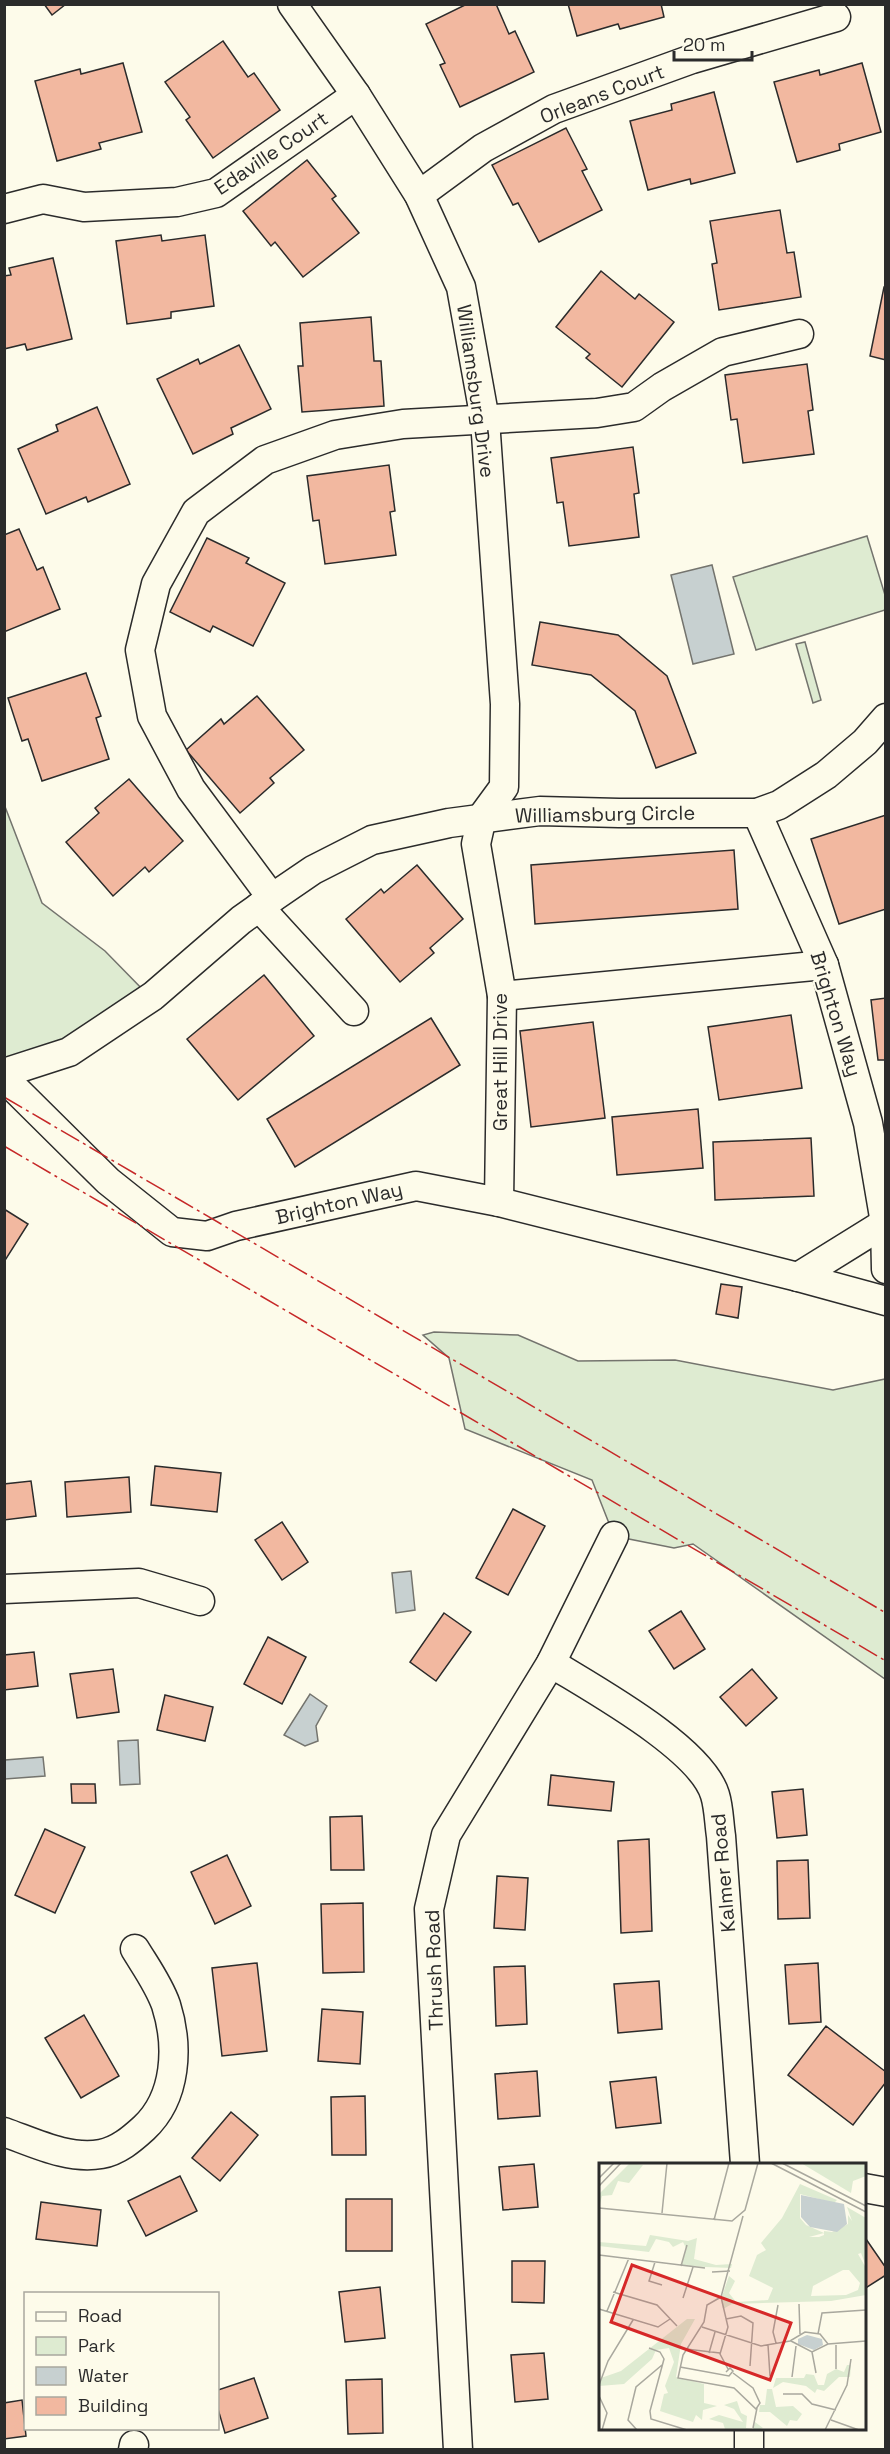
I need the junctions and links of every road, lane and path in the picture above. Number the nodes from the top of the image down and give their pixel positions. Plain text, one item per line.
1 (292, 4) edge
2 (836, 16) dead end
3 (356, 95) junction
4 (419, 195) junction
5 (4, 209) edge
6 (799, 334) dead end
7 (485, 420) junction
8 (885, 718) edge
9 (757, 813) junction
10 (482, 817) junction
11 (266, 902) junction
12 (824, 965) junction
13 (502, 996) junction
14 (354, 1011) dead end
15 (4, 1073) edge
16 (4, 1078) edge
17 (499, 1202) junction
18 (885, 1223) edge
19 (885, 1269) edge
20 (798, 1277) junction
21 (885, 1301) edge
22 (614, 1536) dead end
23 (4, 1589) edge
24 (200, 1601) dead end
25 (551, 1663) junction
26 (135, 1949) dead end
27 (4, 2132) edge
28 (745, 2163) edge
29 (866, 2188) edge
30 (885, 2193) edge
31 (749, 2430) edge
32 (458, 2450) edge
33 (749, 2450) edge

1 - 3 street, Williamsburg Drive
2 - 4 street, Orleans Court
3 - 4 street, Williamsburg Drive
3 - 5 street, Edaville Court
4 - 7 street, Williamsburg Drive
6 - 7 street
7 - 10 street, Williamsburg Drive
7 - 11 street
8 - 9 street, Williamsburg Circle
9 - 10 street, Williamsburg Circle
9 - 12 street, Brighton Way
10 - 11 street, Williamsburg Circle
10 - 13 street, Great Hill Drive
11 - 14 street
11 - 15 street, Williamsburg Circle
12 - 13 street
12 - 18 street, Brighton Way
13 - 17 street, Great Hill Drive
16 - 17 street, Brighton Way
17 - 20 street, Brighton Way
18 - 19 street, Brighton Way
18 - 20 street
20 - 21 street, Brighton Way
22 - 25 street, Thrush Road
23 - 24 street
25 - 28 street, Kalmer Road
25 - 32 street, Thrush Road
26 - 27 street
29 - 30 street
31 - 33 street

